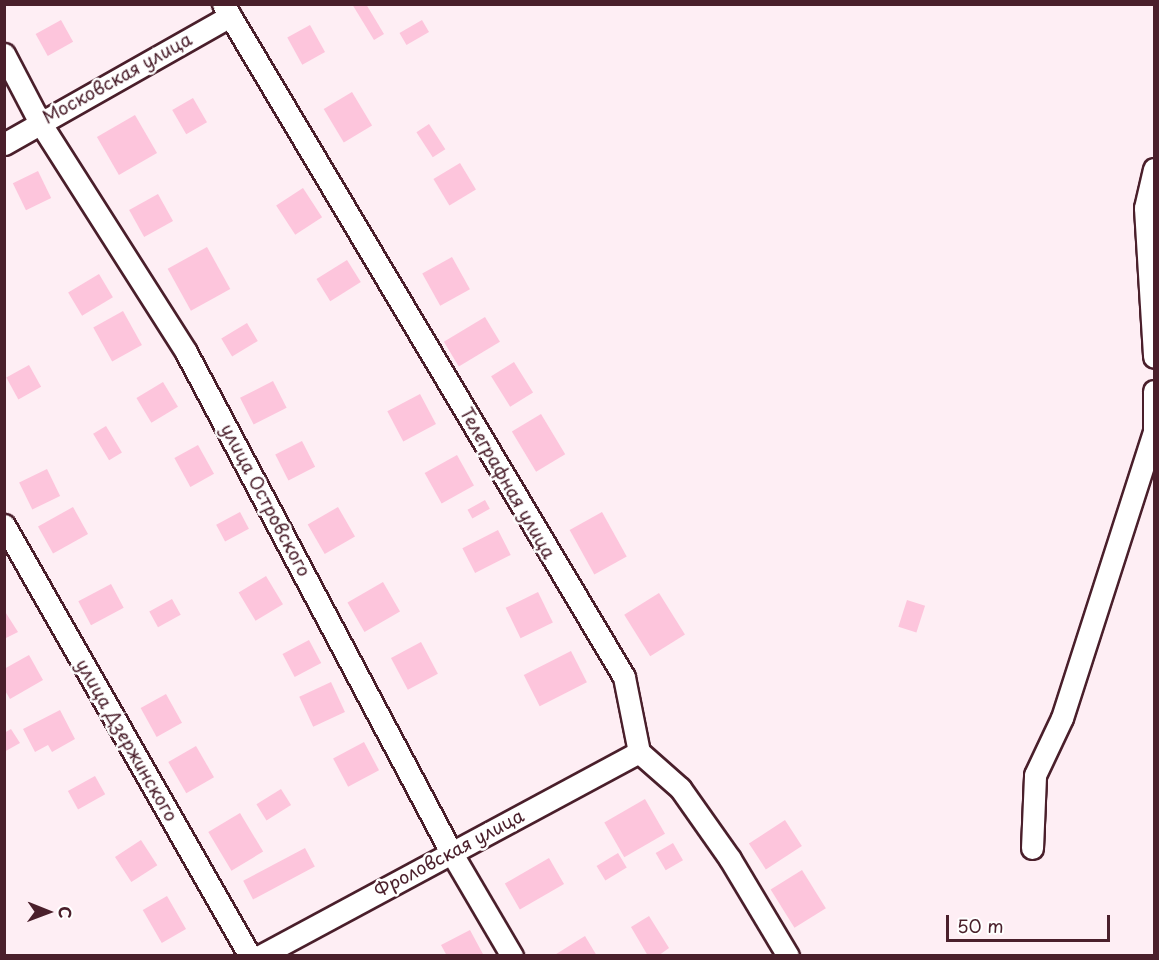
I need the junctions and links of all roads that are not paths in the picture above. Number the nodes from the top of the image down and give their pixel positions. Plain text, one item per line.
1 (227, 10) edge
2 (4, 54) edge
3 (39, 121) junction
4 (4, 144) edge
5 (1155, 169) edge
6 (1155, 357) edge
7 (1155, 391) edge
8 (4, 525) edge
9 (639, 752) junction
10 (1032, 848) dead end
11 (451, 852) junction
12 (250, 956) edge
13 (260, 956) edge
14 (512, 956) edge
15 (788, 956) edge

1 - 3 street, Московская улица
1 - 9 street, Телеграфная улица
2 - 3 street, улица Островского
3 - 4 street, Московская улица
3 - 11 street, улица Островского
5 - 6 street
7 - 10 street
8 - 12 street, улица Дзержинского
9 - 11 street, Фроловская улица
9 - 15 street
11 - 13 street, Фроловская улица
11 - 14 street, улица Островского

